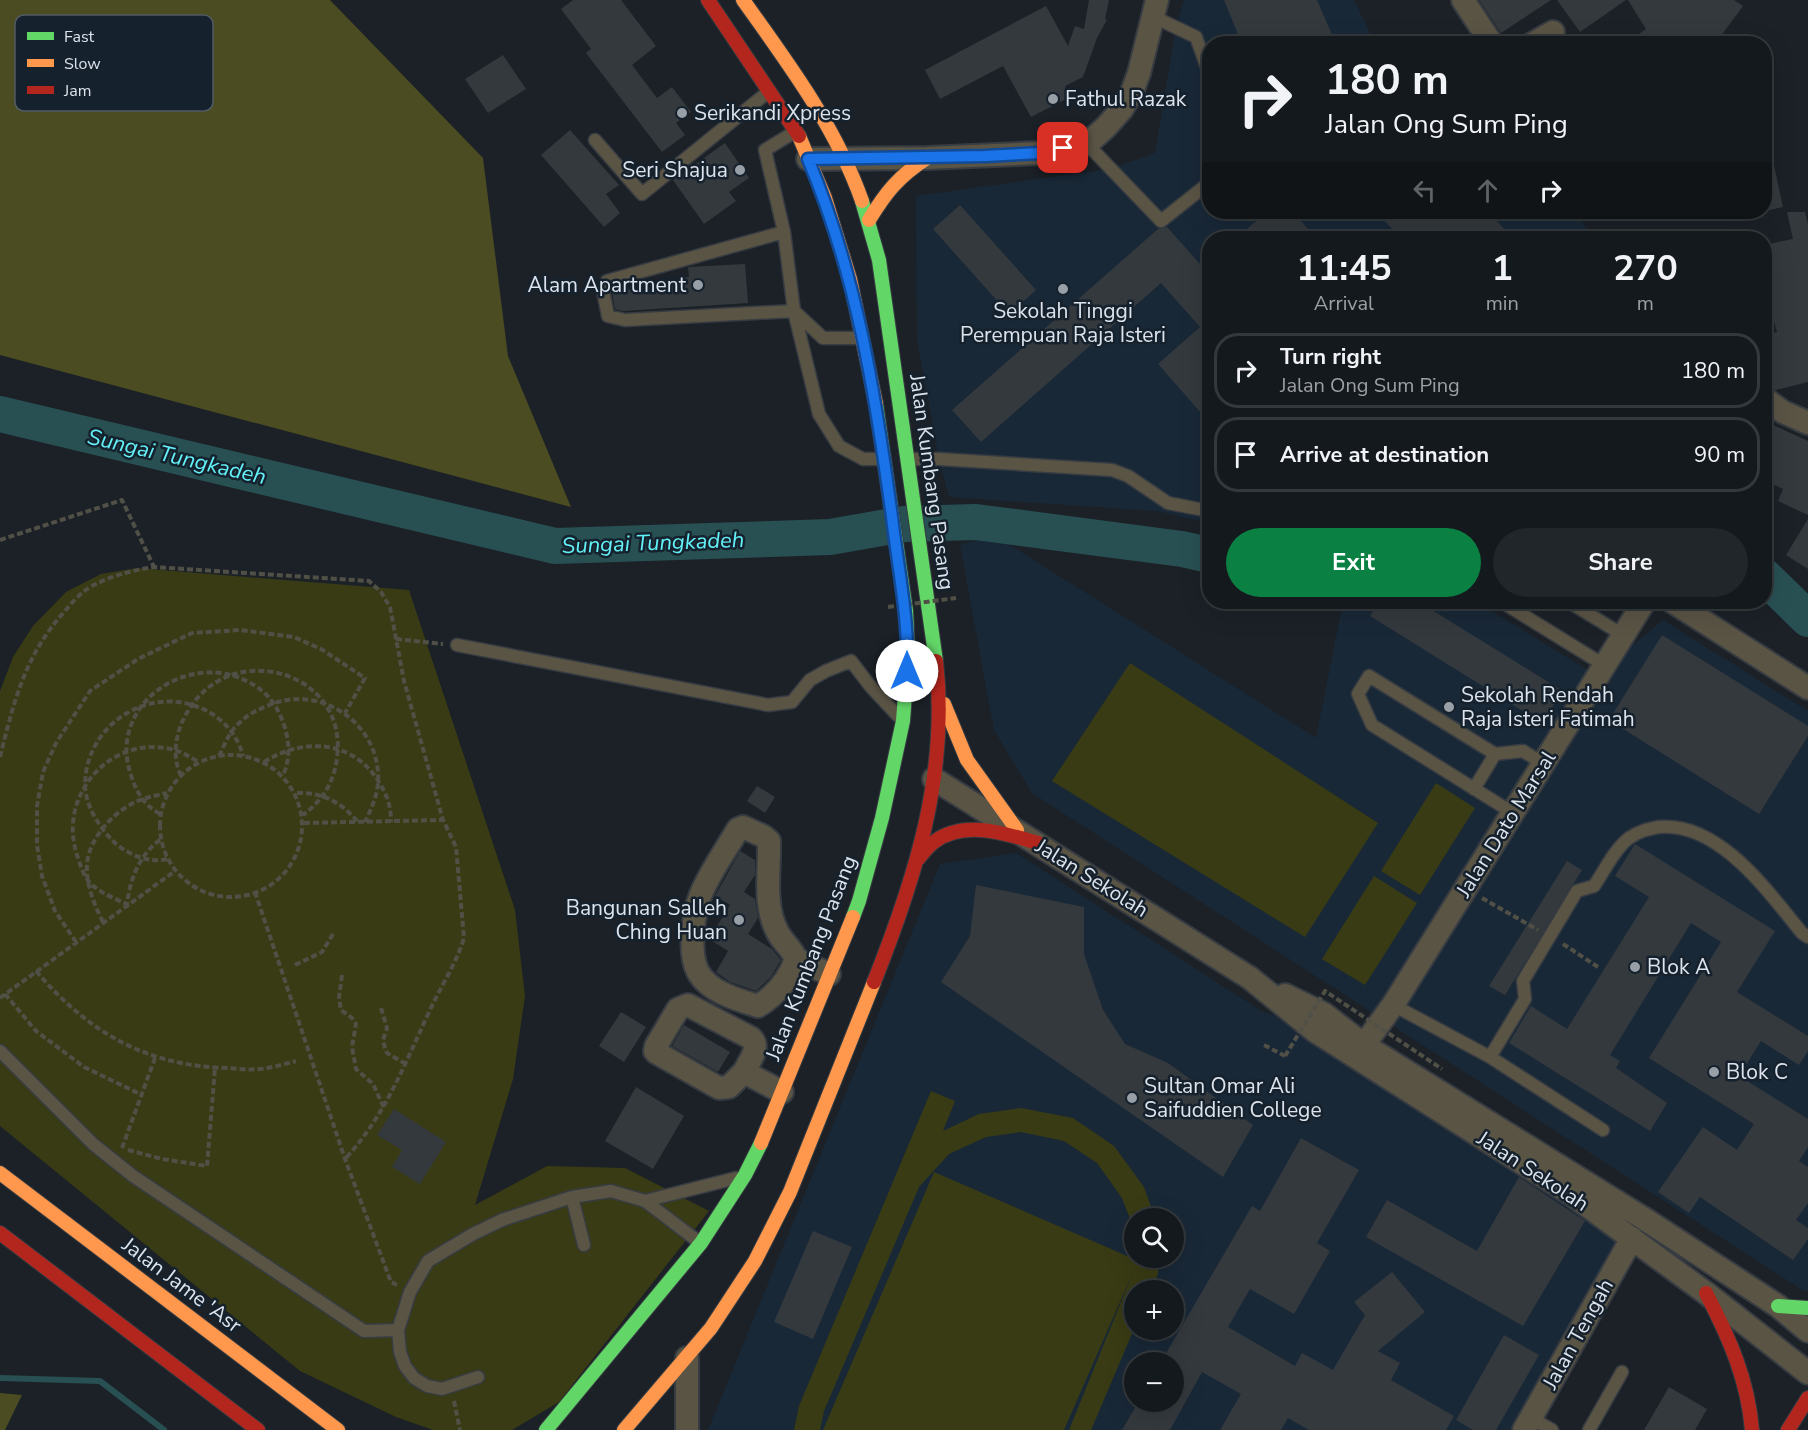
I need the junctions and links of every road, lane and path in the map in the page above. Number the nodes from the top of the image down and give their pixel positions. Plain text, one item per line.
1 (708, 0) edge
2 (743, 0) edge
3 (1463, 0) edge
4 (1156, 8) edge
5 (1553, 32) dead end
6 (1487, 36) edge
7 (1546, 36) edge
8 (1202, 54) edge
9 (769, 92) junction
10 (796, 130) junction
11 (595, 140) dead end
12 (1087, 144) junction
13 (844, 158) junction
14 (927, 158) junction
15 (808, 159) junction
16 (1202, 189) edge
17 (869, 220) junction
18 (784, 232) junction
19 (794, 311) junction
20 (864, 338) junction
21 (1772, 404) edge
22 (1808, 423) edge
23 (884, 459) junction
24 (907, 459) junction
25 (1202, 510) edge
26 (0, 540) edge
27 (154, 567) junction
28 (956, 598) dead end
29 (888, 607) dead end
30 (1513, 609) edge
31 (1580, 609) edge
32 (1640, 609) edge
33 (1684, 609) edge
34 (1623, 635) junction
35 (396, 639) junction
36 (457, 645) joint
37 (1604, 665) junction
38 (228, 675) junction
39 (1808, 688) edge
40 (939, 694) junction
41 (322, 701) junction
42 (273, 702) junction
43 (192, 703) junction
44 (140, 706) junction
45 (345, 713) junction
46 (909, 724) junction
47 (232, 731) junction
48 (338, 749) junction
49 (175, 750) junction
50 (289, 750) junction
51 (126, 752) junction
52 (1495, 754) junction
53 (219, 756) junction
54 (243, 756) junction
55 (0, 757) edge
56 (199, 762) junction
57 (264, 762) junction
58 (1544, 764) junction
59 (929, 768) junction
60 (283, 775) junction
61 (181, 776) junction
62 (378, 781) junction
63 (85, 786) junction
64 (1474, 789) junction
65 (168, 793) junction
66 (297, 793) junction
67 (915, 793) dead end
68 (323, 796) junction
69 (142, 799) junction
70 (1513, 813) junction
71 (160, 814) junction
72 (303, 815) junction
73 (443, 820) junction
74 (359, 822) junction
75 (365, 822) junction
76 (391, 822) junction
77 (304, 823) junction
78 (102, 829) junction
79 (1017, 830) junction
80 (160, 840) junction
81 (1038, 843) junction
82 (886, 855) dead end
83 (142, 858) junction
84 (167, 859) junction
85 (918, 860) junction
86 (175, 871) junction
87 (89, 883) junction
88 (1466, 889) junction
89 (255, 892) junction
90 (859, 902) junction
91 (127, 904) junction
92 (104, 922) junction
93 (333, 934) dead end
94 (1550, 936) junction
95 (1808, 937) edge
96 (76, 942) junction
97 (796, 959) junction
98 (295, 965) dead end
99 (1598, 967) dead end
100 (36, 971) junction
101 (830, 974) junction
102 (342, 975) dead end
103 (1250, 978) junction
104 (5, 994) junction
105 (0, 998) edge
106 (1393, 1005) junction
107 (381, 1008) dead end
108 (1264, 1045) dead end
109 (1364, 1045) junction
110 (0, 1051) edge
111 (155, 1058) junction
112 (1490, 1058) junction
113 (296, 1061) dead end
114 (406, 1064) junction
115 (215, 1068) junction
116 (1442, 1070) dead end
117 (744, 1072) dead end
118 (782, 1092) junction
119 (142, 1095) junction
120 (384, 1108) junction
121 (1603, 1130) dead end
122 (345, 1159) junction
123 (0, 1173) edge
124 (745, 1175) junction
125 (572, 1197) junction
126 (645, 1201) junction
127 (0, 1233) edge
128 (1632, 1238) junction
129 (700, 1243) junction
130 (585, 1245) dead end
131 (410, 1292) junction
132 (1706, 1293) junction
133 (1778, 1306) junction
134 (1808, 1308) edge
135 (398, 1330) junction
136 (1808, 1331) edge
137 (687, 1358) junction
138 (1622, 1372) dead end
139 (1808, 1373) edge
140 (478, 1377) dead end
141 (451, 1386) junction
142 (1808, 1398) edge
143 (1528, 1424) edge
144 (343, 1427) edge
145 (258, 1430) edge
146 (460, 1430) edge
147 (546, 1430) edge
148 (624, 1430) edge
149 (687, 1430) edge
150 (1552, 1430) edge
151 (1590, 1430) edge
152 (1752, 1430) edge
153 (1788, 1430) edge

1 - 9 main road
2 - 13 main road, Jalan Kumbang Pasang
3 - 6 street
4 - 8 lane
4 - 12 street
5 - 7 street
9 - 10 main road
9 - 11 lane
10 - 15 main road
10 - 18 lane
12 - 14 street
12 - 16 lane
13 - 14 street
13 - 15 street
13 - 17 main road, Jalan Kumbang Pasang
14 - 17 main road
15 - 20 main road
17 - 24 main road, Jalan Kumbang Pasang
18 - 19 lane
18 - 19 lane
19 - 20 lane
19 - 23 lane
20 - 23 main road
21 - 22 street
23 - 46 main road
24 - 25 lane
24 - 40 main road, Jalan Kumbang Pasang
26 - 27 path
27 - 35 path
27 - 55 path
28 - 29 path, bridge
30 - 37 lane
31 - 34 lane
32 - 34 street, Jalan Dato Marsal
33 - 39 street
34 - 37 street, Jalan Dato Marsal
35 - 36 path
35 - 73 path
36 - 46 lane
37 - 58 street, Jalan Dato Marsal
38 - 41 path
38 - 42 path
38 - 43 path
38 - 44 path
40 - 59 main road, Jalan Kumbang Pasang
40 - 79 main road
41 - 42 path
41 - 45 path
41 - 48 path
42 - 47 path
42 - 50 path
43 - 44 path
43 - 47 path
43 - 49 path
44 - 51 path
44 - 63 path
45 - 62 path
45 - 96 path
46 - 90 main road, Jalan Kumbang Pasang
47 - 53 path
47 - 54 path
48 - 50 path
48 - 62 path
48 - 68 path
49 - 51 path
49 - 56 path
49 - 61 path
50 - 57 path
50 - 60 path
51 - 63 path
51 - 69 path
52 - 58 lane
52 - 64 lane
52 - 64 lane
53 - 54 path
53 - 56 path
54 - 57 path
56 - 61 path
57 - 60 path
58 - 70 street, Jalan Dato Marsal
59 - 67 main road
59 - 79 street, Jalan Sekolah
59 - 85 main road, Jalan Kumbang Pasang
60 - 66 path
61 - 65 path
62 - 75 path
62 - 76 path
63 - 78 path
63 - 87 path
64 - 70 lane
65 - 69 path
65 - 71 path
66 - 68 path
66 - 72 path
68 - 72 path
68 - 74 path
69 - 71 path
69 - 78 path
70 - 88 street, Jalan Dato Marsal
71 - 80 path
72 - 77 path
73 - 76 path
73 - 114 path
74 - 75 path
74 - 77 path
75 - 76 path
77 - 89 path
78 - 83 path
78 - 87 path
79 - 81 street, Jalan Sekolah
80 - 83 path
80 - 84 path
81 - 85 main road
81 - 103 street, Jalan Sekolah
82 - 90 main road
83 - 84 path
83 - 91 path
84 - 86 path
85 - 137 main road, Jalan Kumbang Pasang
86 - 89 path
86 - 91 path
87 - 91 path
87 - 92 path
88 - 94 path
88 - 106 street, Jalan Dato Marsal
89 - 122 path
90 - 101 main road, Jalan Kumbang Pasang
91 - 92 path
92 - 96 path
93 - 98 path
94 - 95 lane
94 - 99 path
94 - 112 lane
96 - 100 path
97 - 97 street
97 - 101 street
100 - 104 path
100 - 111 path
101 - 118 main road, Jalan Kumbang Pasang
102 - 120 path
103 - 109 street, Jalan Sekolah
103 - 128 street, Jalan Sekolah
104 - 105 path
104 - 119 path
106 - 109 street, Jalan Dato Marsal
106 - 112 lane
107 - 114 path
108 - 116 path, bridge
109 - 133 street, Jalan Sekolah
110 - 135 lane
111 - 115 path
111 - 119 path
112 - 121 lane
113 - 115 path
114 - 120 path
115 - 119 path
117 - 118 street
118 - 124 main road, Jalan Kumbang Pasang
120 - 122 path
122 - 131 path
123 - 144 main road, Jalan Jame 'Asr
124 - 126 lane
124 - 129 main road, Jalan Kumbang Pasang
125 - 126 lane
125 - 130 lane
125 - 131 lane
126 - 129 lane
127 - 145 main road
128 - 132 street, Jalan Sekolah
128 - 143 street, Jalan Tengah
129 - 147 main road, Jalan Kumbang Pasang
131 - 135 lane
132 - 139 street, Jalan Sekolah
132 - 152 main road
133 - 134 main road
133 - 136 street, Jalan Sekolah
135 - 141 lane
137 - 148 main road, Jalan Kumbang Pasang
137 - 149 street
138 - 151 lane
140 - 141 lane
141 - 146 path
142 - 153 main road
143 - 150 lane

